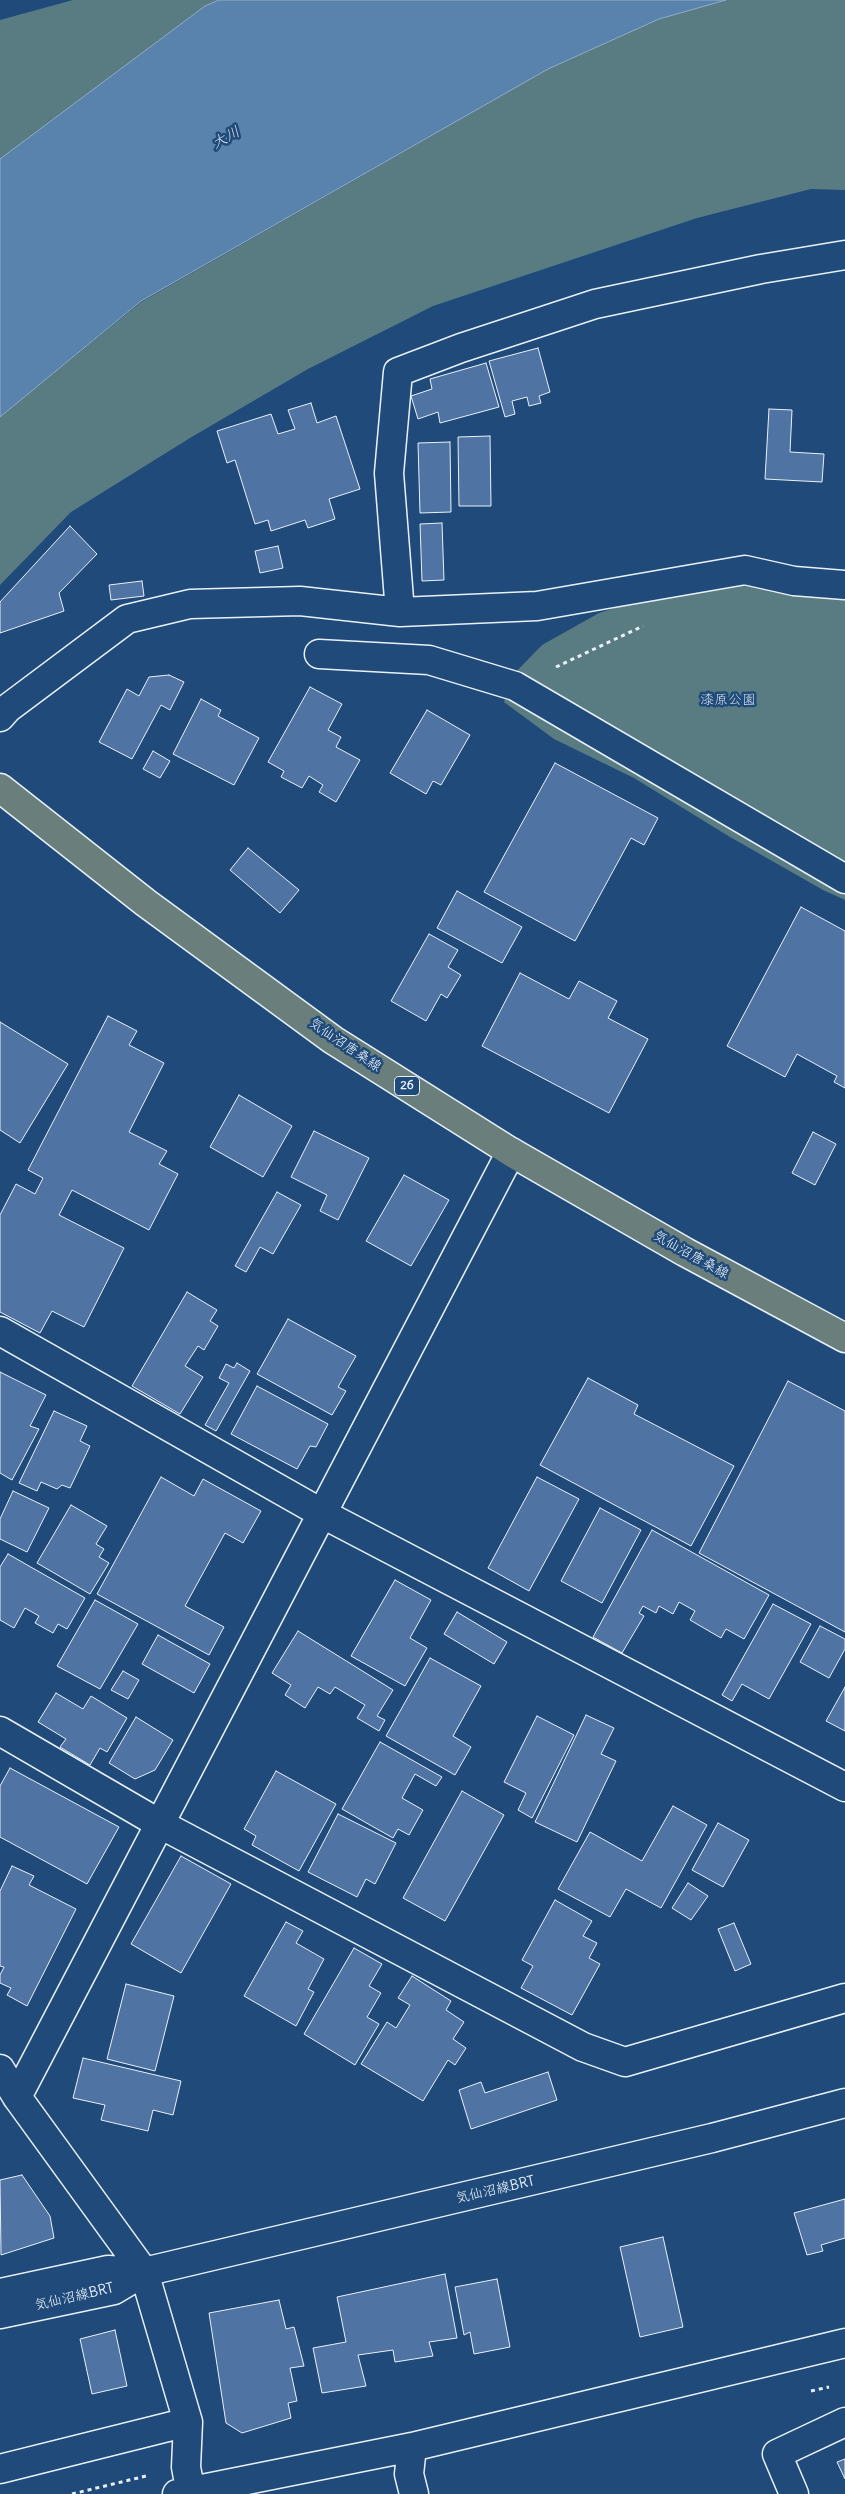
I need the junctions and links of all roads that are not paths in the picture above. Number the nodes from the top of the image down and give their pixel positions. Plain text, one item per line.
1 (845, 255) edge
2 (845, 574) edge
3 (794, 581) junction
4 (845, 585) edge
5 (400, 612) junction
6 (319, 654) dead end
7 (0, 717) edge
8 (0, 788) edge
9 (845, 879) edge
10 (511, 1152) junction
11 (0, 1331) edge
12 (845, 1338) edge
13 (323, 1514) junction
14 (0, 1731) edge
15 (845, 1787) edge
16 (160, 1824) junction
17 (845, 1998) edge
18 (0, 2069) edge
19 (18, 2097) junction
20 (845, 2103) edge
21 (144, 2272) junction
22 (0, 2293) edge
23 (0, 2314) edge
24 (845, 2343) edge
25 (188, 2422) junction
26 (845, 2422) edge
27 (412, 2447) junction
28 (0, 2469) edge
29 (186, 2486) edge
30 (414, 2494) edge
31 (794, 2494) edge

1 - 5 street
2 - 3 street
3 - 4 street
3 - 5 street
5 - 7 street
6 - 9 street
8 - 10 main road, 気仙沼唐桑線 / 26
10 - 12 main road, 気仙沼唐桑線 / 26
10 - 13 street
11 - 13 street
13 - 15 street
13 - 16 street
14 - 16 street
16 - 17 street
16 - 19 street
18 - 19 street
19 - 21 street
20 - 21 street, 気仙沼線BRT
21 - 22 street, 気仙沼線BRT
21 - 23 street, 気仙沼線BRT
21 - 25 street
24 - 27 street
25 - 28 street
25 - 29 street
26 - 31 street
27 - 29 street
27 - 30 street

